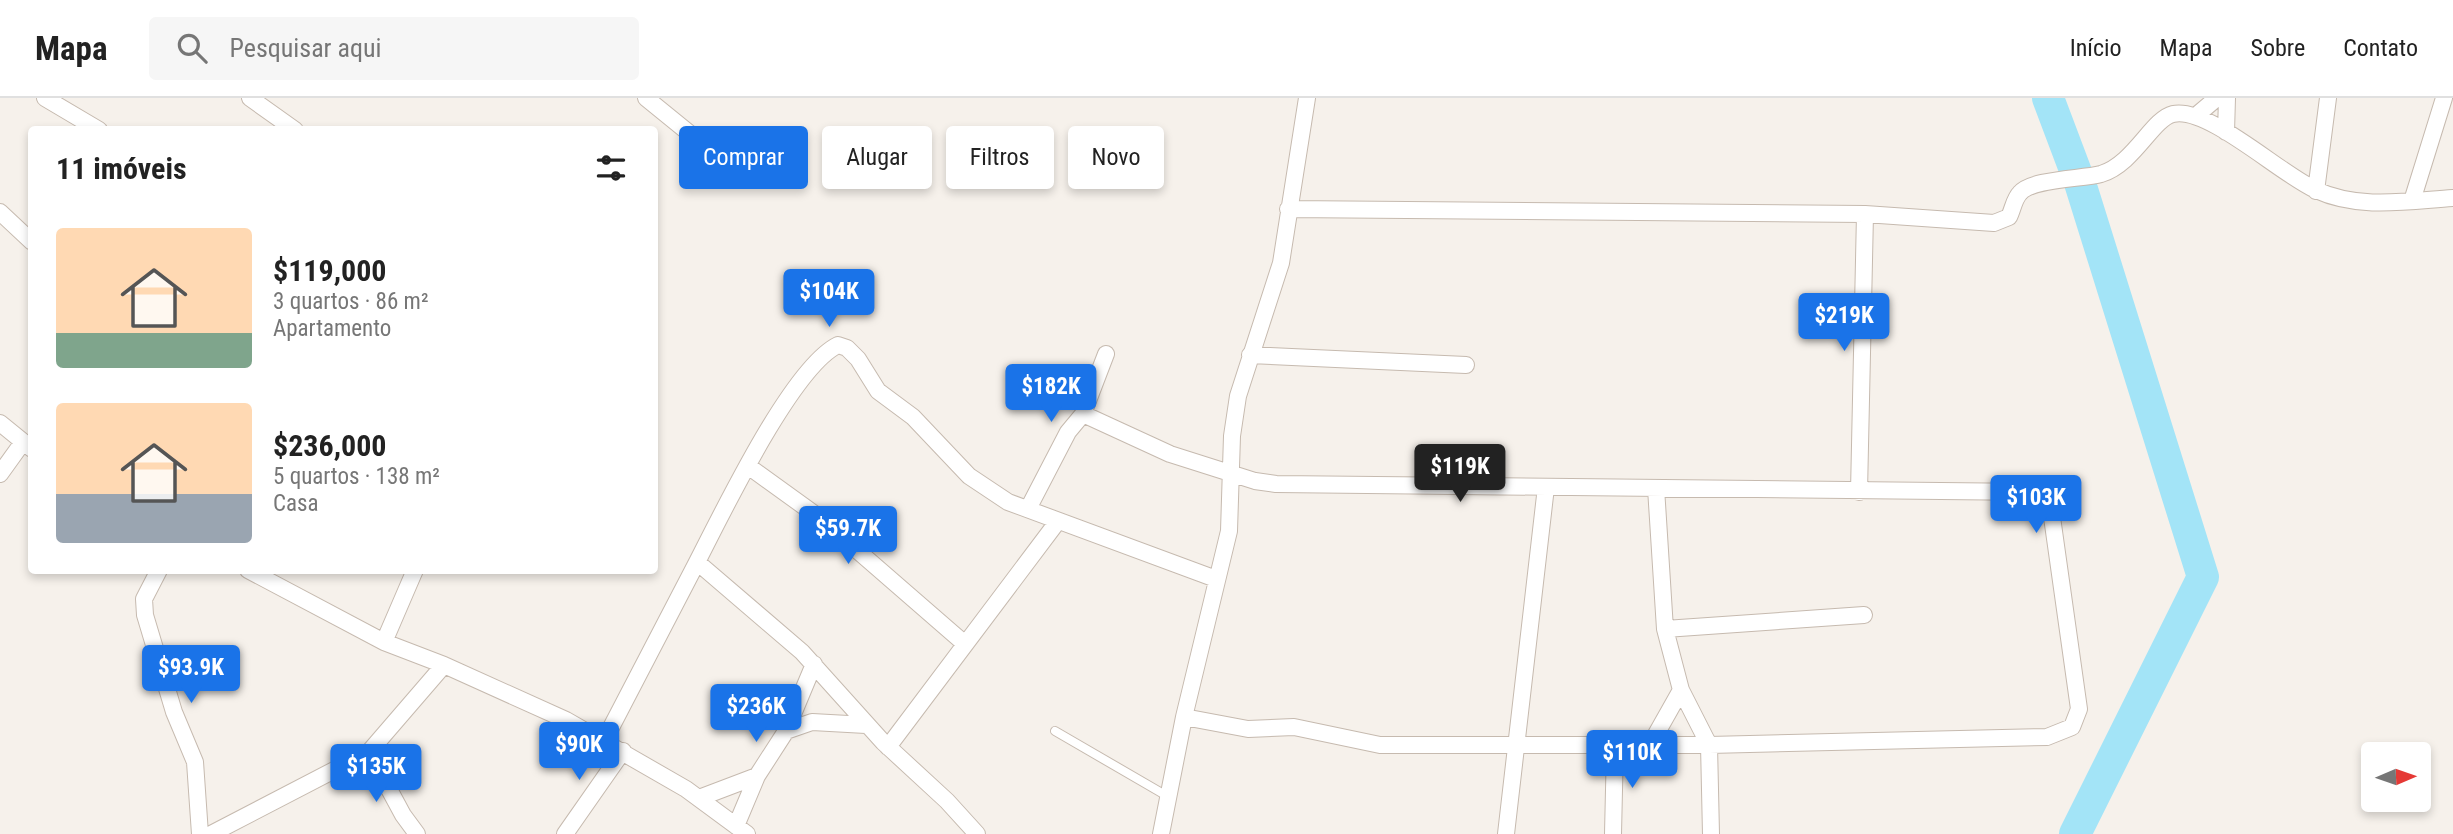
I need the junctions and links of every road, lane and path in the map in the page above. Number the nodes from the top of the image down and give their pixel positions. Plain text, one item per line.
1 (45, 98) edge
2 (250, 98) edge
3 (646, 98) edge
4 (1307, 98) edge
5 (2217, 98) edge
6 (2227, 98) edge
7 (2328, 98) edge
8 (2444, 98) edge
9 (2198, 114) junction
10 (92, 126) edge
11 (289, 126) edge
12 (680, 126) edge
13 (2226, 132) junction
14 (2316, 191) junction
15 (2453, 198) edge
16 (2412, 201) junction
17 (1288, 209) junction
18 (0, 212) edge
19 (1865, 214) junction
20 (28, 238) edge
21 (1106, 354) dead end
22 (1250, 355) junction
23 (1466, 365) dead end
24 (1083, 414) junction
25 (0, 423) edge
26 (27, 445) edge
27 (748, 466) junction
28 (1233, 472) junction
29 (0, 474) edge
30 (1546, 487) junction
31 (1656, 488) junction
32 (1859, 492) junction
33 (1028, 509) junction
34 (1058, 521) junction
35 (697, 562) junction
36 (157, 574) edge
37 (256, 574) edge
38 (413, 574) edge
39 (1216, 579) junction
40 (1864, 615) dead end
41 (1665, 629) junction
42 (384, 642) junction
43 (965, 645) junction
44 (814, 664) junction
45 (444, 665) junction
46 (1681, 690) junction
47 (1184, 717) junction
48 (866, 725) junction
49 (786, 731) junction
50 (1055, 731) dead end
51 (604, 741) junction
52 (1650, 745) junction
53 (1709, 745) junction
54 (1517, 746) junction
55 (1615, 746) junction
56 (888, 747) junction
57 (623, 751) junction
58 (369, 752) junction
59 (757, 776) junction
60 (1167, 796) junction
61 (699, 798) junction
62 (742, 830) edge
63 (200, 834) edge
64 (211, 834) edge
65 (417, 834) edge
66 (565, 834) edge
67 (977, 834) edge
68 (1161, 834) edge
69 (1506, 834) edge
70 (1613, 834) edge
71 (1711, 834) edge

1 - 10 street
2 - 11 street
3 - 12 street
4 - 17 street
5 - 9 street
6 - 13 street
7 - 14 street
8 - 16 street
9 - 13 street
9 - 19 street
13 - 14 street
14 - 16 street
15 - 16 street
17 - 19 street
17 - 22 street
18 - 20 street
19 - 32 street
21 - 24 street
22 - 23 street
22 - 28 street
24 - 28 street
24 - 33 street
25 - 26 street
26 - 29 street
27 - 33 street
27 - 35 street
27 - 43 street
28 - 30 street
28 - 39 street
30 - 31 street
30 - 54 street
31 - 32 street
31 - 41 street
32 - 53 street
33 - 34 street
34 - 39 street
34 - 43 street
35 - 44 street
35 - 51 street
36 - 63 street
37 - 42 street
38 - 42 street
39 - 47 street
40 - 41 street
41 - 46 street
42 - 45 street
43 - 56 street
44 - 48 street
44 - 49 street
45 - 51 street
45 - 58 street
46 - 52 street
46 - 53 street
47 - 54 street
47 - 60 street
48 - 49 street
48 - 56 street
49 - 59 street
50 - 60 lane
51 - 57 street
52 - 53 street
52 - 55 street
53 - 71 street
54 - 55 street
54 - 69 street
55 - 70 street
56 - 67 street
57 - 61 street
57 - 66 street
58 - 64 street
58 - 65 street
59 - 61 street
59 - 62 street
60 - 68 street
61 - 62 street

